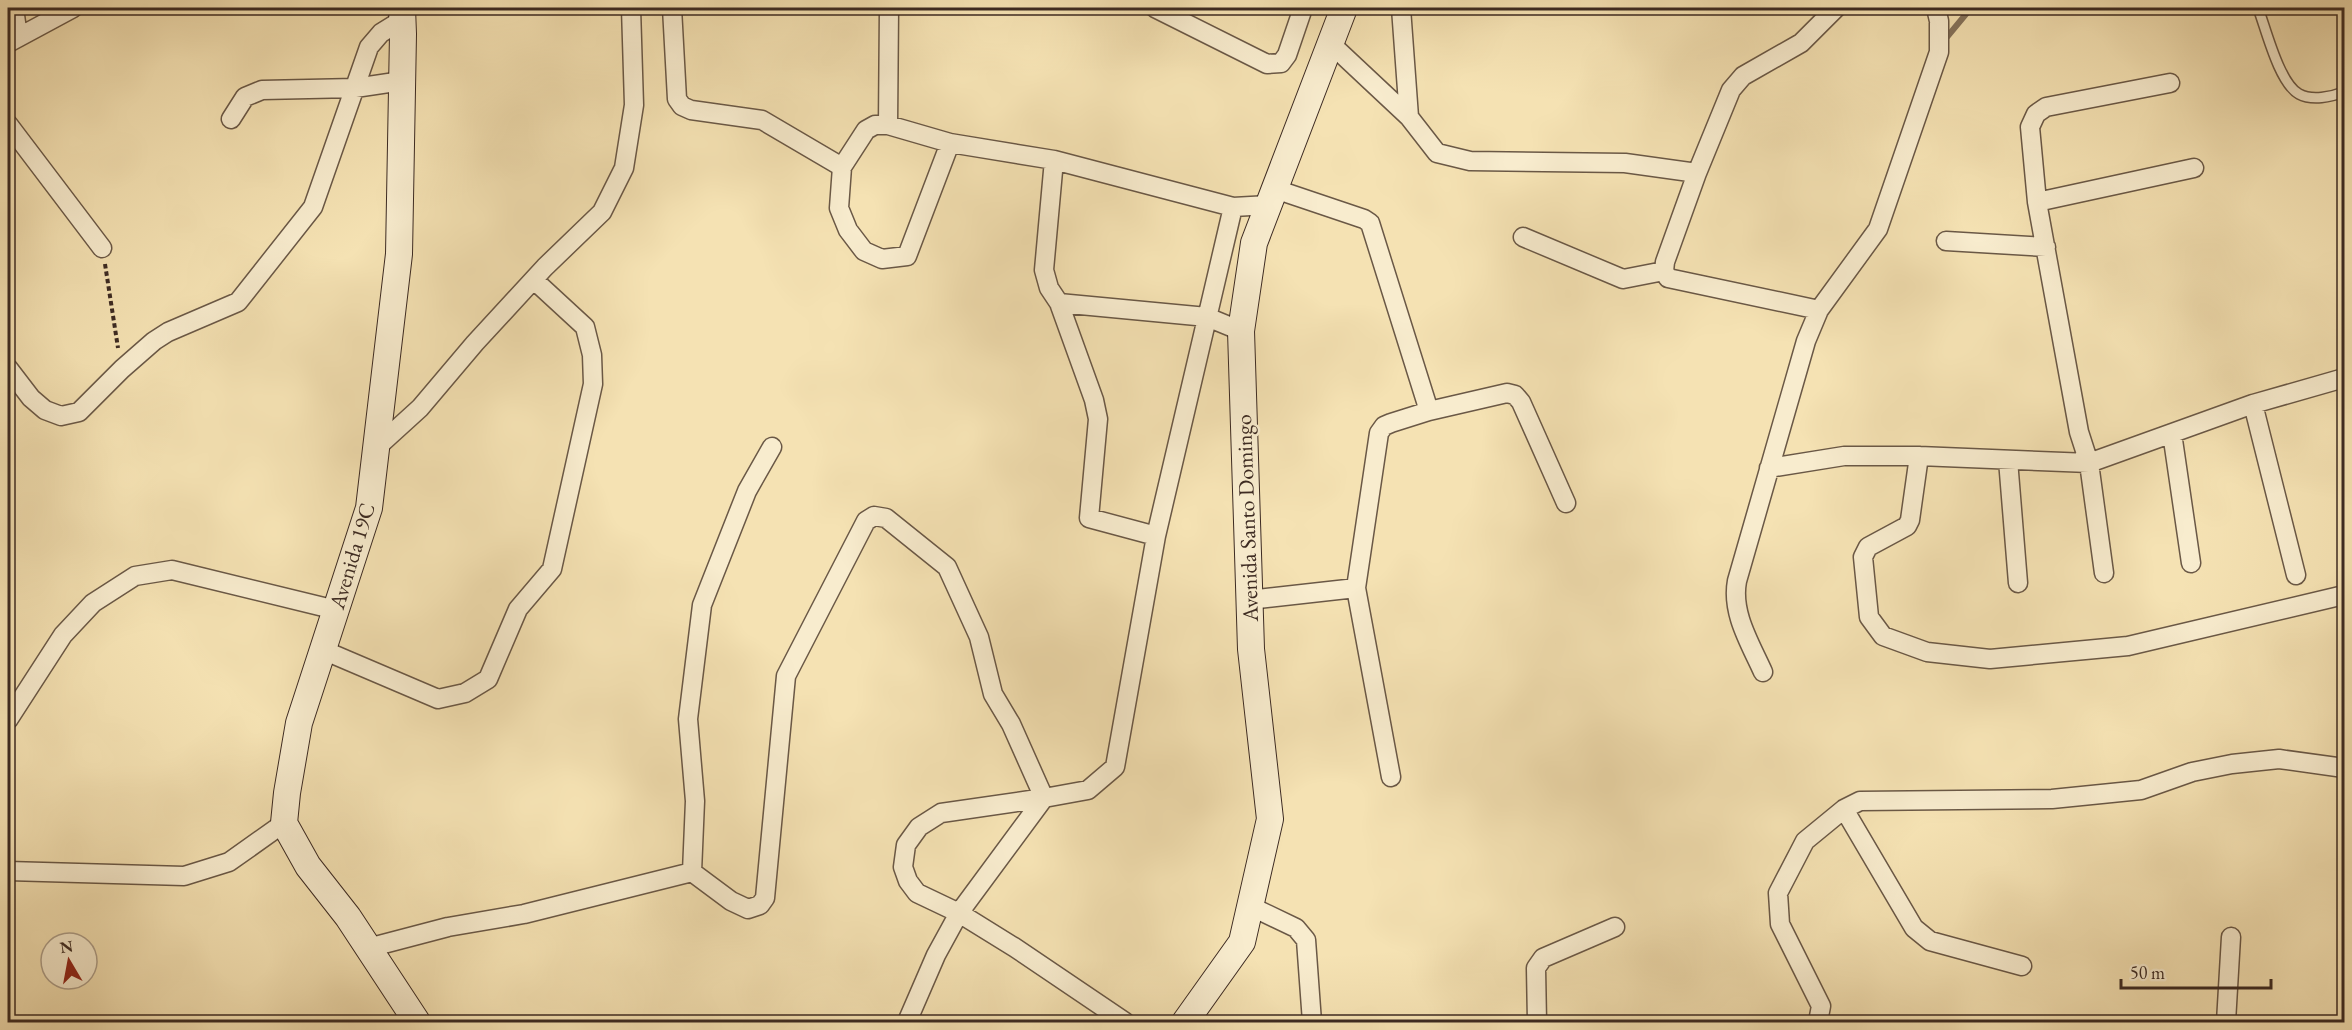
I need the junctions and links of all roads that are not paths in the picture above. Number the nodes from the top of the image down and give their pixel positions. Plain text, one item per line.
1 (14, 8) edge
2 (73, 8) edge
3 (631, 8) edge
4 (672, 8) edge
5 (890, 8) edge
6 (1155, 8) edge
7 (1303, 8) edge
8 (1344, 8) edge
9 (1401, 8) edge
10 (1836, 8) edge
11 (1936, 8) edge
12 (2258, 8) edge
13 (402, 14) edge
14 (13, 40) edge
15 (1330, 43) junction
16 (402, 81) junction
17 (2170, 83) dead end
18 (355, 88) junction
19 (2344, 92) edge
20 (1409, 117) junction
21 (231, 119) dead end
22 (8, 124) edge
23 (888, 124) junction
24 (950, 143) junction
25 (1054, 160) junction
26 (842, 168) junction
27 (2194, 168) dead end
28 (1697, 173) junction
29 (1272, 197) junction
30 (2037, 202) junction
31 (1233, 207) junction
32 (1523, 237) dead end
33 (1946, 242) dead end
34 (2046, 247) junction
35 (102, 248) road end
36 (1664, 271) junction
37 (534, 280) junction
38 (1059, 303) junction
39 (1819, 310) junction
40 (1207, 316) junction
41 (1241, 331) junction
42 (8, 368) edge
43 (2344, 378) edge
44 (2253, 404) junction
45 (1429, 411) junction
46 (2172, 433) junction
47 (772, 447) dead end
48 (376, 448) junction
49 (1919, 456) junction
50 (2008, 460) junction
51 (2090, 463) junction
52 (1769, 468) junction
53 (1566, 503) dead end
54 (1156, 536) junction
55 (2191, 563) dead end
56 (2104, 573) dead end
57 (2296, 574) dead end
58 (2018, 584) dead end
59 (1356, 588) junction
60 (2344, 595) edge
61 (1249, 600) junction
62 (336, 610) junction
63 (323, 650) junction
64 (1763, 672) dead end
65 (8, 720) edge
66 (2344, 768) edge
67 (1391, 777) dead end
68 (1044, 798) junction
69 (1844, 809) junction
70 (284, 823) junction
71 (8, 871) edge
72 (693, 872) junction
73 (1250, 906) junction
74 (959, 913) junction
75 (1616, 927) dead end
76 (2230, 937) dead end
77 (368, 948) junction
78 (2022, 966) dead end
79 (417, 1023) edge
80 (907, 1023) edge
81 (1125, 1023) edge
82 (1185, 1023) edge
83 (1312, 1023) edge
84 (1537, 1023) edge
85 (1818, 1023) edge
86 (2226, 1023) edge

1 - 14 street
2 - 14 street
3 - 37 street
4 - 26 street
5 - 23 street
6 - 7 street
8 - 15 street, Avenida Santo Domingo
9 - 20 street
10 - 28 street
11 - 39 street
12 - 19 lane
13 - 16 street, Avenida 19C
13 - 18 street
15 - 20 street
15 - 29 street, Avenida Santo Domingo
16 - 18 street
16 - 48 street, Avenida 19C
17 - 30 street
18 - 21 street
18 - 42 street
20 - 28 street
22 - 35 street
23 - 24 street
23 - 26 street
24 - 25 street
24 - 26 street
25 - 31 street
25 - 38 street
27 - 30 street
28 - 36 street
29 - 31 street
29 - 41 street, Avenida Santo Domingo
29 - 45 street
30 - 34 street
31 - 40 street
32 - 36 street
33 - 34 street
34 - 51 street
36 - 39 street
37 - 48 street
37 - 63 street
38 - 40 street
38 - 54 street
39 - 52 street
40 - 41 street
40 - 54 street
41 - 61 street, Avenida Santo Domingo
43 - 44 street
44 - 46 street
44 - 57 street
45 - 53 street
45 - 59 street
46 - 51 street
46 - 55 street
47 - 72 street
48 - 62 street, Avenida 19C
49 - 50 street
49 - 52 street
49 - 60 street
50 - 51 street
50 - 58 street
51 - 56 street
52 - 64 street
54 - 68 street
59 - 61 street
59 - 67 street
61 - 73 street, Avenida Santo Domingo
62 - 63 street, Avenida 19C
62 - 65 street
63 - 70 street, Avenida 19C
66 - 69 street
68 - 72 street
68 - 74 street
68 - 74 street
69 - 78 street
69 - 85 street
70 - 71 street
70 - 77 street
72 - 77 street
73 - 82 street, Avenida Santo Domingo
73 - 83 street
74 - 80 street
74 - 81 street
75 - 84 street
76 - 86 street
77 - 79 street

